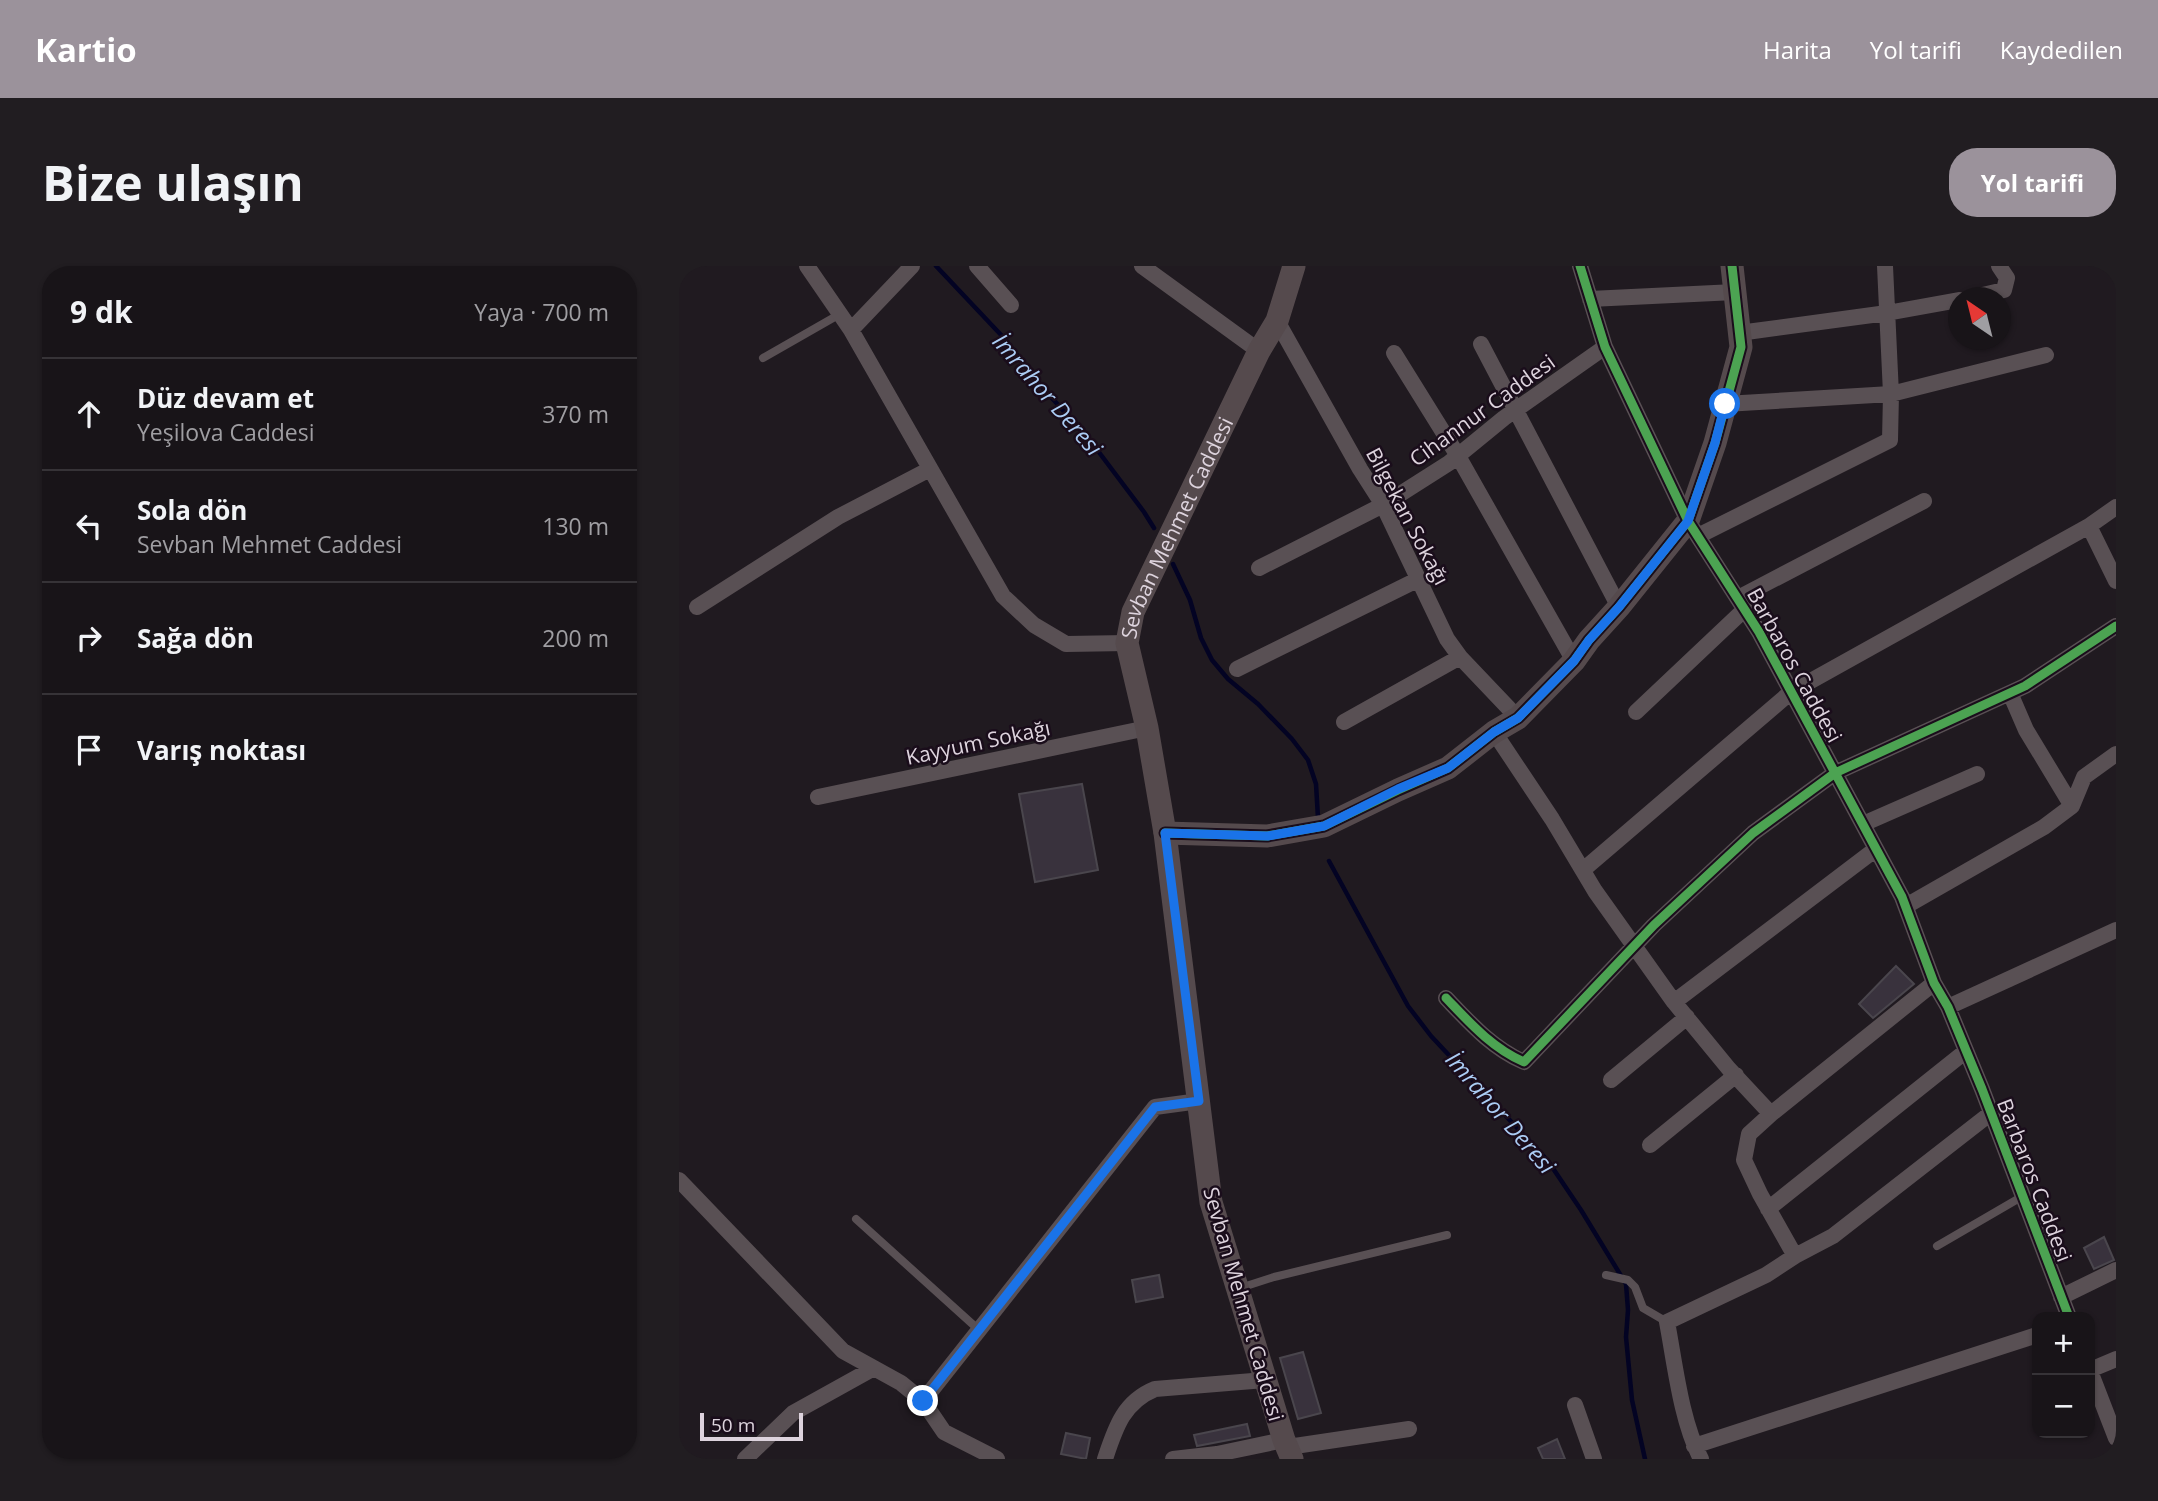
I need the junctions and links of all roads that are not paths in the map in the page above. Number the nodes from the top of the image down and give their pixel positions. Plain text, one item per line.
1 (807, 266) edge
2 (912, 266) edge
3 (977, 266) edge
4 (1142, 266) edge
5 (1294, 266) edge
6 (1580, 266) edge
7 (1732, 266) edge
8 (1885, 266) edge
9 (1999, 266) edge
10 (2005, 287) edge
11 (1735, 292) junction
12 (1590, 299) junction
13 (1948, 302) edge
14 (1011, 305) dead end
15 (1887, 313) junction
16 (840, 314) junction
17 (1277, 321) junction
18 (851, 330) junction
19 (1739, 333) junction
20 (1481, 344) dead end
21 (1605, 347) junction
22 (1259, 351) junction
23 (1394, 353) dead end
24 (2046, 355) dead end
25 (763, 358) dead end
26 (1891, 394) junction
27 (1725, 404) junction
28 (1516, 410) junction
29 (1458, 456) junction
30 (930, 469) junction
31 (1924, 501) dead end
32 (1383, 505) junction
33 (2116, 507) edge
34 (2089, 526) junction
35 (1693, 528) junction
36 (1259, 568) dead end
37 (1419, 579) junction
38 (2116, 581) edge
39 (1741, 604) junction
40 (697, 607) dead end
41 (1619, 607) junction
42 (2116, 625) edge
43 (1127, 642) junction
44 (1460, 657) junction
45 (1574, 661) junction
46 (1237, 669) dead end
47 (1791, 692) junction
48 (2010, 693) junction
49 (1636, 712) dead end
50 (1518, 718) junction
51 (1345, 722) dead end
52 (1147, 729) junction
53 (1494, 732) junction
54 (2116, 754) edge
55 (1835, 774) junction
56 (1977, 774) dead end
57 (818, 797) dead end
58 (2071, 806) junction
59 (1863, 824) junction
60 (1165, 833) junction
61 (1876, 849) junction
62 (1583, 870) junction
63 (1906, 906) junction
64 (2116, 930) edge
65 (1635, 945) junction
66 (1934, 983) junction
67 (1447, 998) dead end
68 (1674, 1002) junction
69 (1948, 1007) junction
70 (1687, 1017) junction
71 (1966, 1051) junction
72 (1736, 1075) junction
73 (1611, 1080) dead end
74 (1199, 1101) junction
75 (1991, 1113) junction
76 (1771, 1114) junction
77 (1650, 1145) dead end
78 (679, 1180) edge
79 (2023, 1196) junction
80 (1768, 1209) junction
81 (856, 1219) dead end
82 (1447, 1235) dead end
83 (1937, 1246) dead end
84 (1795, 1256) junction
85 (2116, 1270) edge
86 (1610, 1276) dead end
87 (1238, 1289) junction
88 (2061, 1297) junction
89 (2067, 1312) edge
90 (1667, 1322) junction
91 (979, 1330) junction
92 (2032, 1337) edge
93 (2116, 1359) edge
94 (874, 1368) junction
95 (2095, 1369) edge
96 (2092, 1375) edge
97 (1265, 1380) junction
98 (923, 1401) junction
99 (1576, 1405) dead end
100 (1409, 1429) dead end
101 (2116, 1438) edge
102 (1288, 1449) edge
103 (1698, 1452) edge
104 (745, 1459) edge
105 (997, 1459) edge
106 (1105, 1459) edge
107 (1173, 1459) edge
108 (1594, 1459) edge

1 - 16 street
2 - 18 street
3 - 14 street
4 - 22 street
5 - 17 main road, Sevban Mehmet Caddesi
6 - 12 street, Barbaros Caddesi
7 - 11 main road
8 - 15 street
9 - 10 street
11 - 12 street
11 - 19 main road
12 - 21 street, Barbaros Caddesi
13 - 15 street
15 - 19 street
15 - 26 street
16 - 18 street
16 - 25 lane
17 - 22 main road, Sevban Mehmet Caddesi
17 - 32 street, Bilgekan Sokağı
18 - 30 street
19 - 27 main road
20 - 28 street
21 - 28 street, Cihannur Caddesi
21 - 35 street, Barbaros Caddesi
22 - 43 main road, Sevban Mehmet Caddesi
23 - 29 street
24 - 26 street
26 - 27 street
26 - 35 street
27 - 35 main road
28 - 29 street, Cihannur Caddesi
28 - 41 street
29 - 32 street, Cihannur Caddesi
29 - 45 street
30 - 40 street
30 - 43 street
31 - 39 street
32 - 36 street, Cihannur Caddesi
32 - 37 street, Bilgekan Sokağı
33 - 34 street
34 - 38 street
34 - 47 street
35 - 39 street, Barbaros Caddesi
35 - 41 main road
37 - 44 street, Bilgekan Sokağı
37 - 46 street
39 - 47 street, Barbaros Caddesi
39 - 49 street
41 - 45 main road
42 - 48 street
43 - 52 main road, Sevban Mehmet Caddesi
44 - 50 street, Bilgekan Sokağı
44 - 51 street
45 - 50 main road
47 - 55 street, Barbaros Caddesi
47 - 62 street
48 - 55 street
48 - 58 street
50 - 53 main road
52 - 57 street, Kayyum Sokağı
52 - 60 main road, Sevban Mehmet Caddesi
53 - 60 main road
53 - 62 street
54 - 58 street
55 - 59 street, Barbaros Caddesi
55 - 65 street
56 - 59 street
58 - 63 street
59 - 61 street, Barbaros Caddesi
60 - 74 main road, Sevban Mehmet Caddesi
61 - 63 street, Barbaros Caddesi
61 - 68 street
62 - 65 street
63 - 66 street, Barbaros Caddesi
64 - 69 street
65 - 67 street
65 - 68 street
66 - 69 street, Barbaros Caddesi
66 - 76 street
68 - 70 street
69 - 71 street, Barbaros Caddesi
70 - 72 street
70 - 73 street
71 - 75 street, Barbaros Caddesi
71 - 80 street
72 - 76 street
72 - 77 street
74 - 87 main road, Sevban Mehmet Caddesi
74 - 91 street
75 - 79 street, Barbaros Caddesi
75 - 84 street
76 - 80 street
78 - 94 street
79 - 83 lane
79 - 88 street, Barbaros Caddesi
80 - 84 street
81 - 91 lane
82 - 87 lane
84 - 90 street
85 - 88 street
86 - 90 lane
87 - 97 main road, Sevban Mehmet Caddesi
88 - 89 street, Barbaros Caddesi
90 - 103 street
91 - 98 street
92 - 103 street
93 - 95 street
94 - 98 street
94 - 104 street
96 - 101 street
97 - 102 main road, Sevban Mehmet Caddesi
97 - 106 street
98 - 105 street
99 - 108 street
100 - 102 street
102 - 107 street

